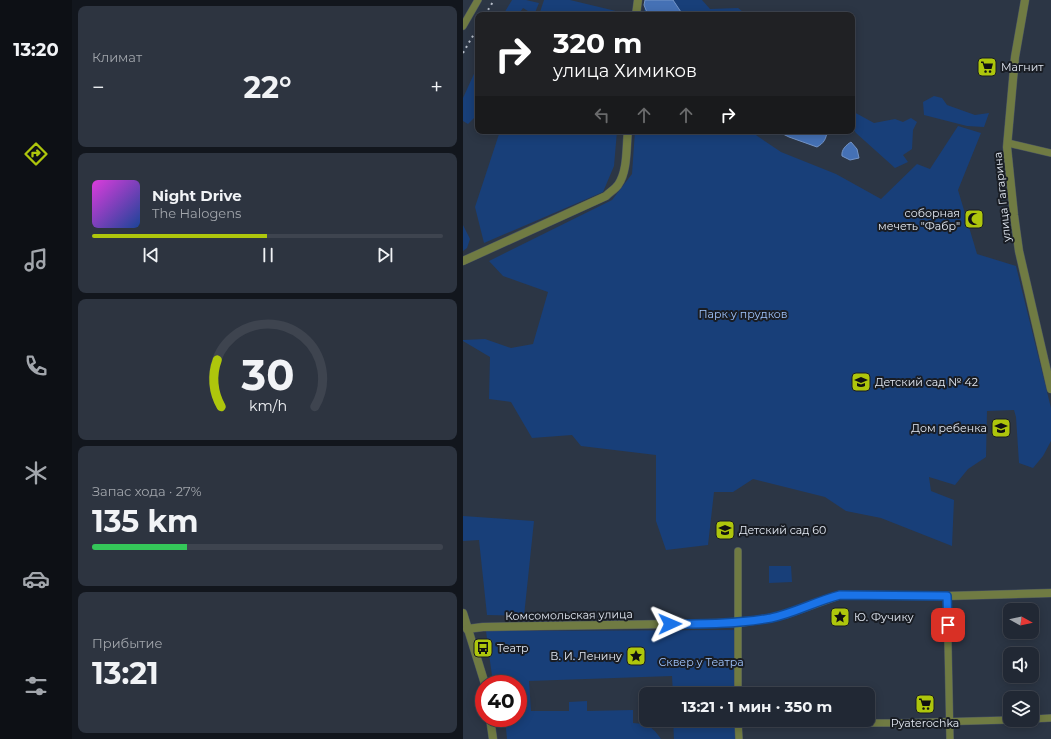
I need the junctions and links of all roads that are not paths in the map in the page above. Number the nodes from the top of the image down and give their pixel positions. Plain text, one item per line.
1 (478, 0) edge
2 (638, 0) edge
3 (1025, 0) edge
4 (636, 12) edge
5 (465, 18) edge
6 (463, 26) edge
7 (628, 134) edge
8 (1007, 143) junction
9 (1051, 153) edge
10 (463, 261) edge
11 (1051, 389) edge
12 (738, 551) dead end
13 (1051, 593) edge
14 (947, 596) junction
15 (463, 613) edge
16 (738, 623) junction
17 (467, 629) junction
18 (482, 675) edge
19 (738, 687) edge
20 (1051, 718) edge
21 (1039, 719) edge
22 (1003, 720) edge
23 (875, 722) edge
24 (950, 722) junction
25 (491, 727) edge
26 (738, 727) edge
27 (493, 739) edge
28 (739, 739) edge
29 (950, 739) edge

1 - 5 street
2 - 4 street
3 - 8 street, улица Гагарина
5 - 6 street
7 - 10 street
8 - 9 street
8 - 11 street, улица Гагарина
12 - 16 street
13 - 14 street, Комсомольская улица
14 - 16 street, Комсомольская улица
14 - 24 street
15 - 17 street
16 - 17 street, Комсомольская улица
16 - 19 street
17 - 18 street
20 - 21 street
22 - 24 street
23 - 24 street
24 - 29 street
25 - 27 street
26 - 28 street

